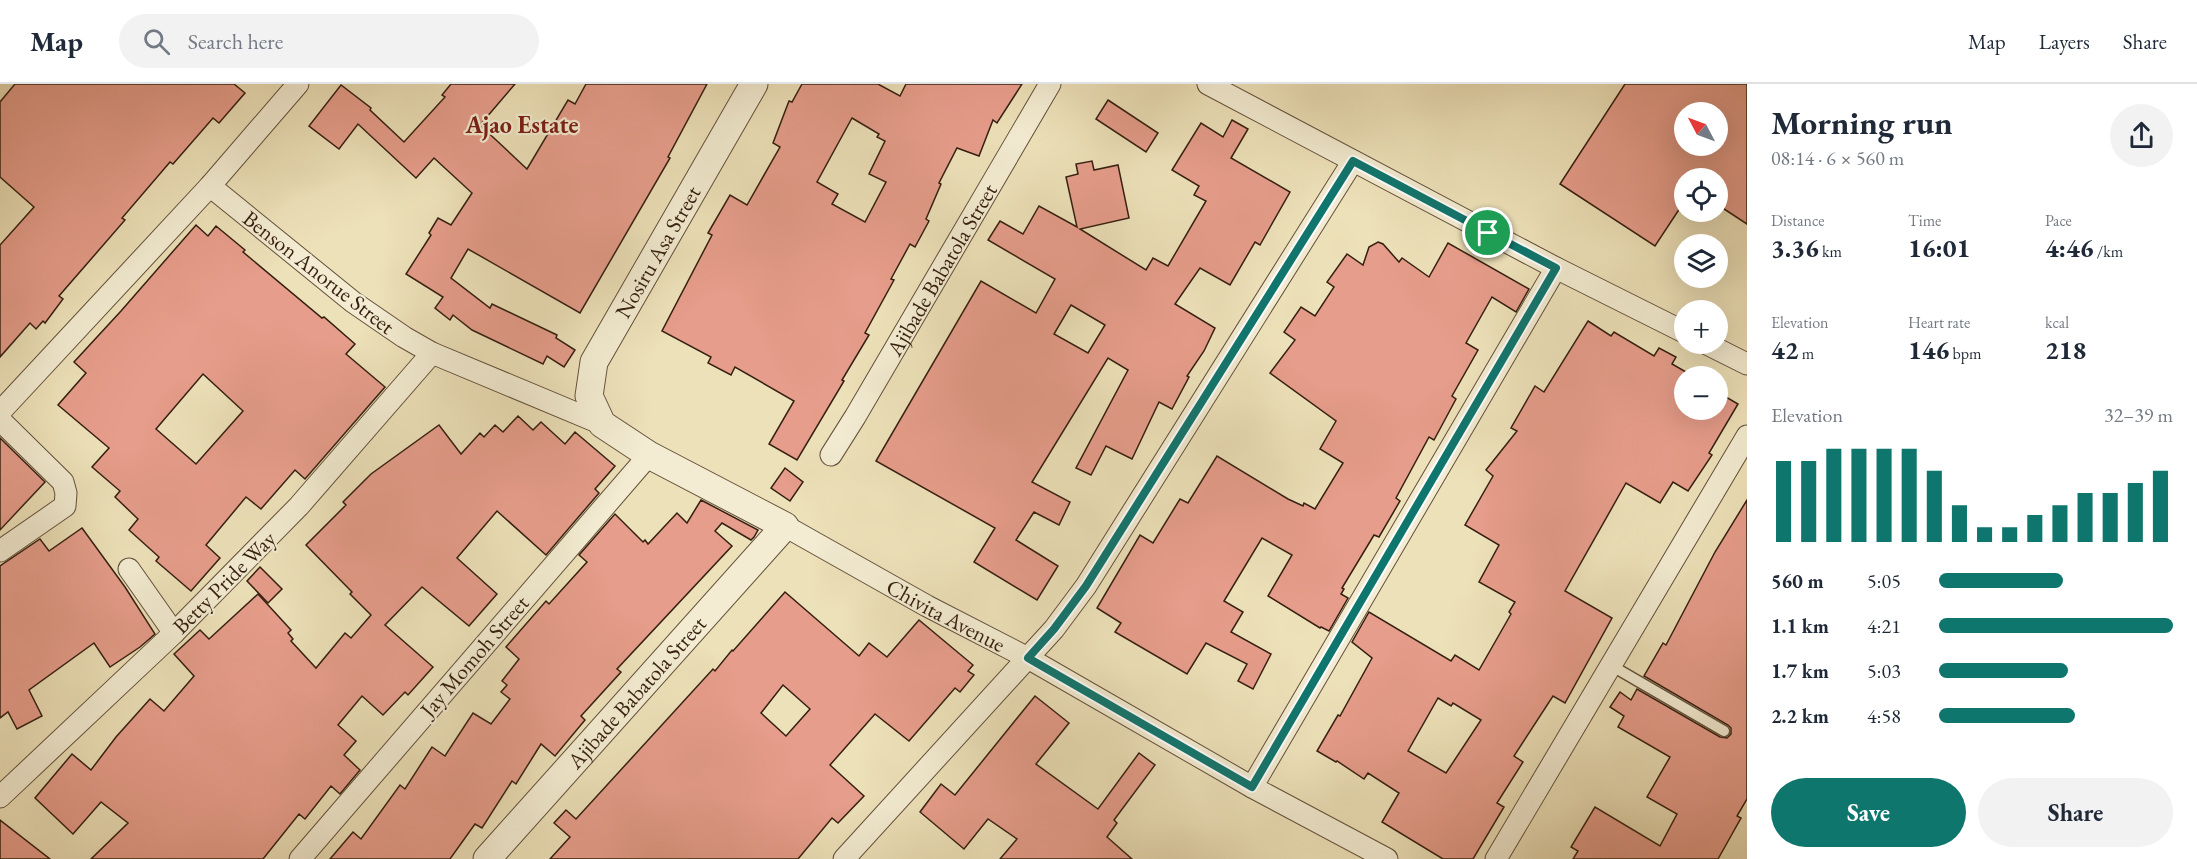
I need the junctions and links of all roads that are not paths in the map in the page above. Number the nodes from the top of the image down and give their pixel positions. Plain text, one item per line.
1 (298, 84) edge
2 (754, 84) edge
3 (1050, 84) edge
4 (1208, 84) edge
5 (1353, 161) junction
6 (210, 186) junction
7 (1556, 268) junction
8 (1674, 327) edge
9 (432, 353) junction
10 (1727, 354) edge
11 (1747, 364) edge
12 (0, 412) edge
13 (0, 420) edge
14 (602, 424) junction
15 (1747, 436) edge
16 (649, 455) junction
17 (831, 455) dead end
18 (786, 526) junction
19 (0, 551) edge
20 (129, 569) dead end
21 (174, 633) junction
22 (1028, 658) junction
23 (1612, 666) junction
24 (1724, 731) dead end
25 (1252, 787) junction
26 (0, 797) edge
27 (300, 859) edge
28 (487, 859) edge
29 (844, 859) edge
30 (1387, 859) edge
31 (1496, 859) edge

1 - 6 street
2 - 14 street, Nosiru Asa Street
3 - 17 street, Ajibade Babatola Street
4 - 5 street
5 - 7 street
5 - 22 street
6 - 9 street, Benson Anorue Street
6 - 12 street
7 - 8 street
7 - 25 street
9 - 14 street, Benson Anorue Street
9 - 21 street, Betty Pride Way
10 - 11 street
13 - 19 street
14 - 16 street, Chivita Avenue
15 - 23 street
16 - 18 street, Chivita Avenue
16 - 27 street, Jay Momoh Street
18 - 22 street, Chivita Avenue
18 - 28 street, Ajibade Babatola Street
20 - 21 street
21 - 26 street, Betty Pride Way
22 - 25 street, Chivita Avenue
22 - 29 street
23 - 24 lane
23 - 31 street
25 - 30 street, Chivita Avenue

